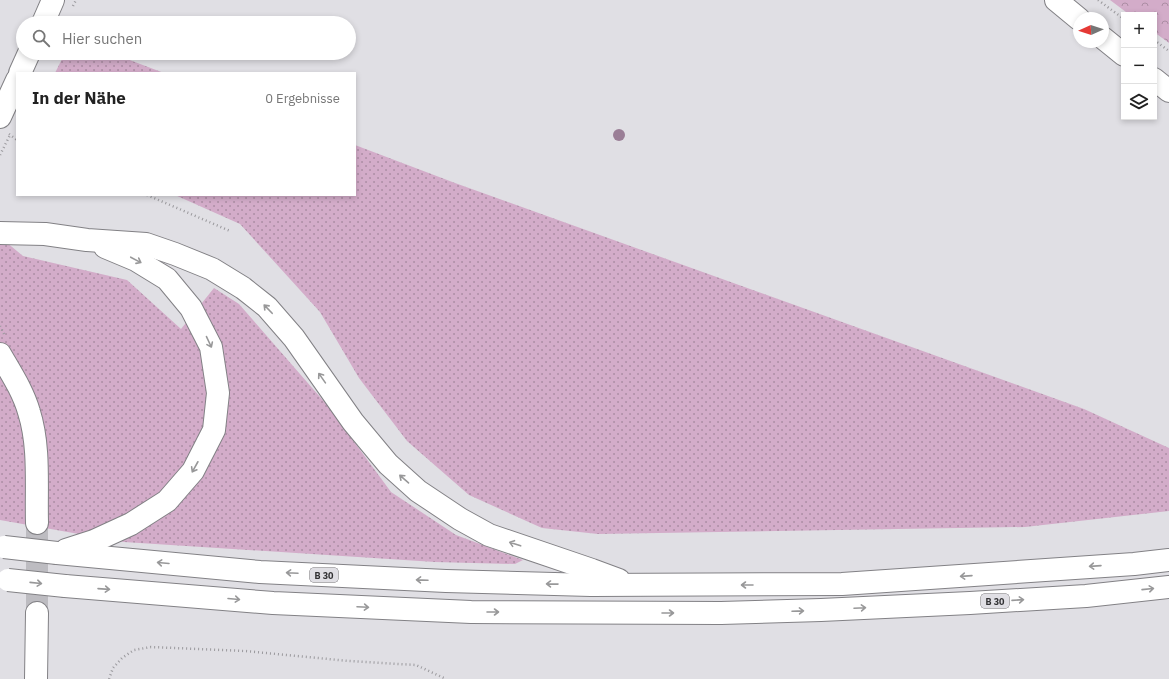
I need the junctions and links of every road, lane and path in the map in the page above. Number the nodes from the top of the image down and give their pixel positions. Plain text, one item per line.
1 (53, 0) edge
2 (1056, 0) edge
3 (1098, 0) edge
4 (1073, 14) edge
5 (46, 16) edge
6 (1121, 17) edge
7 (1157, 42) edge
8 (1109, 43) edge
9 (1169, 51) edge
10 (1121, 53) edge
11 (26, 60) edge
12 (20, 72) edge
13 (1157, 81) edge
14 (16, 84) edge
15 (1169, 91) edge
16 (5, 126) edge
17 (0, 155) edge
18 (149, 196) edge
19 (230, 231) dead end
20 (0, 233) edge
21 (87, 240) junction
22 (0, 354) edge
23 (37, 523) tunnel mouth
24 (2, 547) edge
25 (57, 553) junction
26 (1169, 560) edge
27 (592, 577) junction
28 (4, 579) edge
29 (1169, 587) edge
30 (37, 613) tunnel mouth
31 (36, 679) edge
32 (109, 679) edge
33 (446, 679) edge

1 - 5 main road
2 - 4 main road
3 - 6 path
7 - 9 path
8 - 10 main road
11 - 12 main road
13 - 15 main road
14 - 16 main road
16 - 17 path
18 - 19 path
20 - 21 main road
21 -> 25 main road
27 -> 21 main road
22 - 23 main road
24 - 25 main road, B 30, bridge
27 -> 25 main road, B 30
26 -> 27 main road
28 -> 29 main road, B 30, bridge
30 - 31 main road
32 - 33 path

